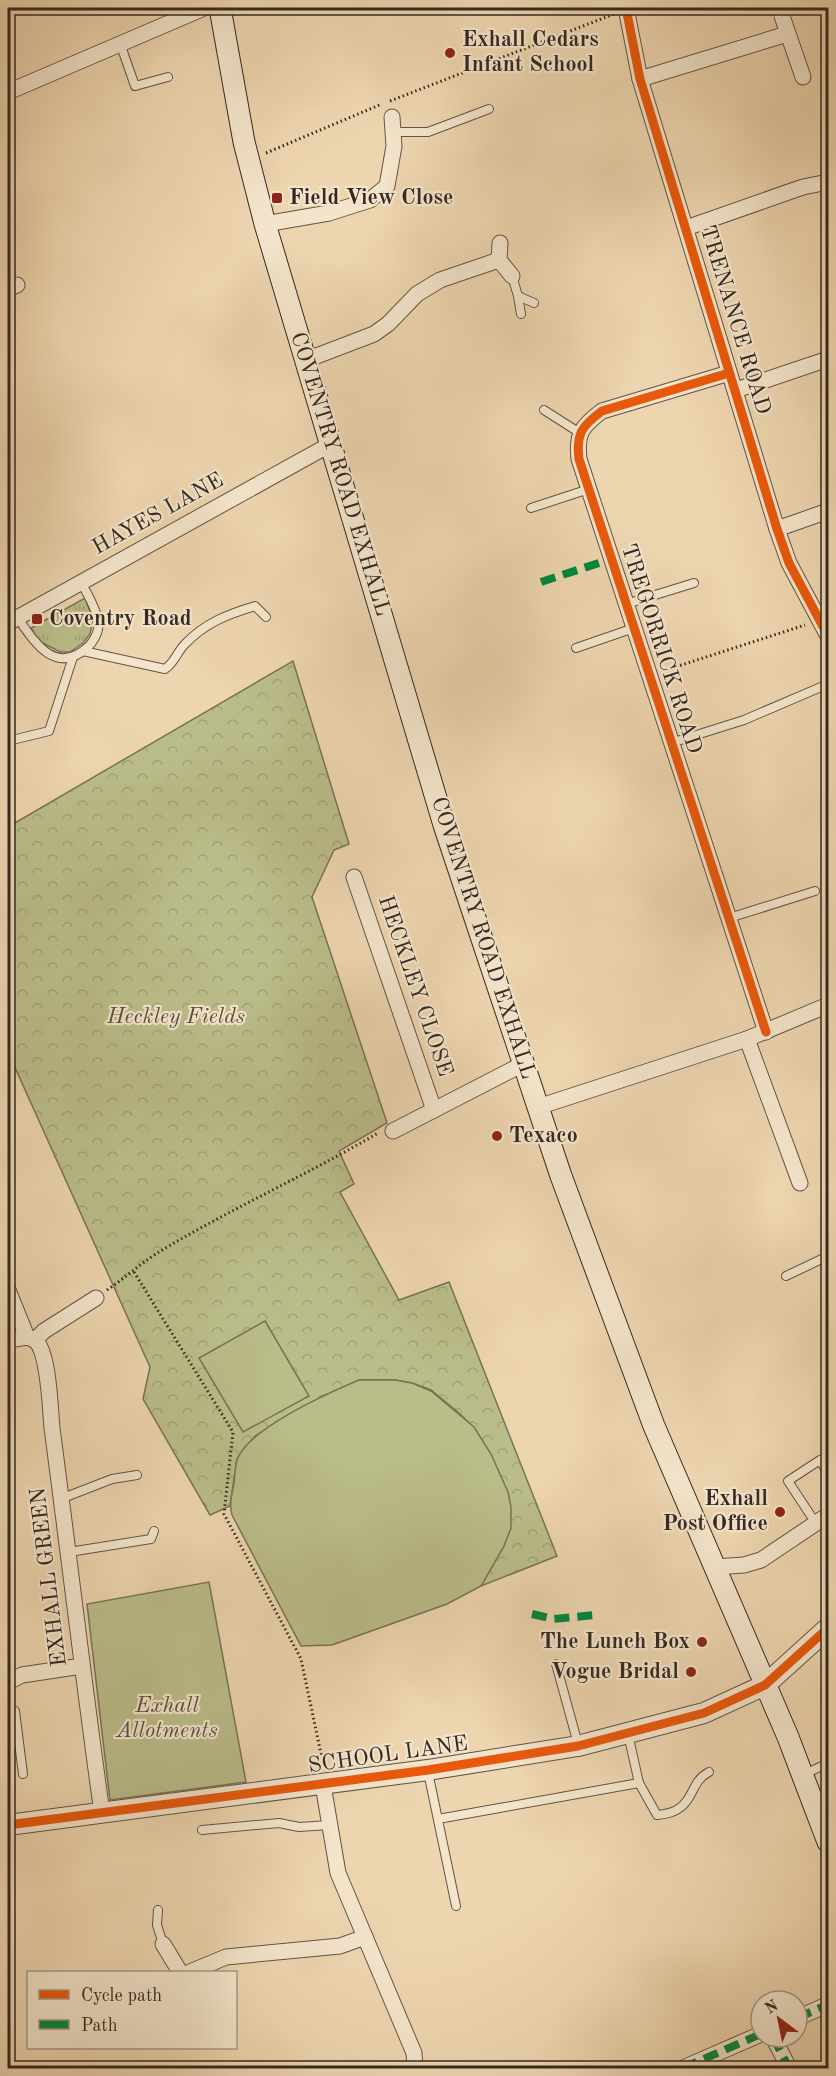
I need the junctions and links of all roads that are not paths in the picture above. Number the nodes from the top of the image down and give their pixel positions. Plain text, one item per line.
1 (204, 8) edge
2 (220, 8) edge
3 (626, 8) edge
4 (782, 16) dead end
5 (788, 34) junction
6 (120, 43) junction
7 (168, 77) dead end
8 (803, 77) dead end
9 (640, 80) junction
10 (8, 92) edge
11 (489, 109) dead end
12 (393, 124) joint
13 (828, 182) edge
14 (266, 224) junction
15 (687, 228) junction
16 (500, 243) dead end
17 (499, 260) junction
18 (512, 276) joint
19 (518, 296) junction
20 (534, 303) dead end
21 (521, 314) dead end
22 (828, 359) edge
23 (306, 360) junction
24 (729, 374) junction
25 (736, 390) junction
26 (544, 410) dead end
27 (580, 433) junction
28 (331, 444) junction
29 (589, 489) junction
30 (531, 508) dead end
31 (828, 511) edge
32 (777, 528) junction
33 (81, 582) junction
34 (694, 583) dead end
35 (627, 604) junction
36 (266, 617) dead end
37 (12, 620) edge
38 (634, 628) junction
39 (828, 636) edge
40 (576, 648) dead end
41 (83, 651) junction
42 (73, 657) junction
43 (828, 684) edge
44 (8, 741) edge
45 (671, 742) junction
46 (354, 877) dead end
47 (815, 891) dead end
48 (729, 918) junction
49 (828, 1005) edge
50 (766, 1032) junction
51 (747, 1039) junction
52 (523, 1064) junction
53 (538, 1107) junction
54 (434, 1110) junction
55 (393, 1131) road end
56 (800, 1183) dead end
57 (828, 1256) edge
58 (786, 1276) dead end
59 (8, 1290) edge
60 (96, 1298) road end
61 (31, 1338) junction
62 (8, 1340) edge
63 (137, 1474) dead end
64 (828, 1474) edge
65 (63, 1498) junction
66 (822, 1518) edge
67 (154, 1531) dead end
68 (69, 1552) junction
69 (715, 1567) junction
70 (828, 1628) edge
71 (556, 1664) dead end
72 (82, 1666) junction
73 (8, 1682) edge
74 (765, 1685) junction
75 (8, 1707) edge
76 (628, 1734) junction
77 (578, 1746) junction
78 (828, 1763) edge
79 (428, 1770) junction
80 (709, 1772) dead end
81 (23, 1774) dead end
82 (802, 1775) junction
83 (639, 1783) junction
84 (325, 1784) junction
85 (102, 1813) junction
86 (438, 1819) junction
87 (8, 1825) edge
88 (329, 1825) junction
89 (202, 1830) dead end
90 (828, 1842) edge
91 (456, 1906) dead end
92 (158, 1910) dead end
93 (365, 1937) junction
94 (163, 1944) joint
95 (179, 1971) edge
96 (192, 1971) edge
97 (827, 2005) dead end
98 (809, 2013) edge
99 (749, 2039) edge
100 (779, 2049) edge
101 (415, 2068) edge
102 (683, 2068) edge
103 (789, 2068) edge

1 - 6 street
2 - 14 main road, COVENTRY ROAD EXHALL
3 - 9 street, TRENANCE ROAD
4 - 5 street
5 - 8 street
5 - 9 street
6 - 7 lane
6 - 10 street
9 - 15 street, TRENANCE ROAD
11 - 12 lane
12 - 14 street
13 - 15 street
14 - 23 main road, COVENTRY ROAD EXHALL
15 - 24 street, TRENANCE ROAD
16 - 17 street
17 - 18 street
17 - 23 street
18 - 19 lane
19 - 20 lane
19 - 21 lane
22 - 25 street
23 - 28 main road, COVENTRY ROAD EXHALL
24 - 25 street, TRENANCE ROAD
24 - 27 street
25 - 32 street, TRENANCE ROAD
26 - 27 lane
27 - 29 street, TREGORRICK ROAD
28 - 33 street, HAYES LANE
28 - 52 main road, COVENTRY ROAD EXHALL
29 - 30 lane
29 - 35 street, TREGORRICK ROAD
31 - 32 street
32 - 39 street, TRENANCE ROAD
33 - 37 street, HAYES LANE
33 - 41 lane
34 - 35 lane
35 - 38 street, TREGORRICK ROAD
36 - 41 lane
37 - 42 lane
38 - 40 lane
38 - 45 street, TREGORRICK ROAD
41 - 42 lane
42 - 44 lane
43 - 45 lane
45 - 48 street, TREGORRICK ROAD
46 - 54 street, HECKLEY CLOSE
47 - 48 lane
48 - 50 street, TREGORRICK ROAD
49 - 50 street
50 - 51 street
51 - 53 street
51 - 56 street
52 - 53 main road, COVENTRY ROAD EXHALL
52 - 54 street
53 - 69 main road, COVENTRY ROAD EXHALL
54 - 55 street
57 - 58 lane
59 - 61 street, EXHALL GREEN
60 - 61 street
61 - 62 street
61 - 65 street, EXHALL GREEN
63 - 65 lane
64 - 66 lane
65 - 68 street, EXHALL GREEN
66 - 69 street
67 - 68 lane
68 - 72 street, EXHALL GREEN
69 - 74 main road, COVENTRY ROAD EXHALL
70 - 74 street, SCHOOL LANE
71 - 77 lane
72 - 73 street
72 - 85 street, EXHALL GREEN
74 - 76 street, SCHOOL LANE
74 - 82 main road, COVENTRY ROAD EXHALL
75 - 81 lane
76 - 77 street, SCHOOL LANE
76 - 83 lane
77 - 79 street, SCHOOL LANE
78 - 82 lane
79 - 84 street, SCHOOL LANE
79 - 86 lane
80 - 83 lane
82 - 90 main road, COVENTRY ROAD EXHALL
83 - 86 lane
84 - 85 street, SCHOOL LANE
84 - 88 street
85 - 87 street, SCHOOL LANE
86 - 91 lane
88 - 89 lane
88 - 93 street
92 - 94 lane
93 - 96 street
93 - 101 street
94 - 95 street
97 - 98 street
99 - 102 street
100 - 103 street

